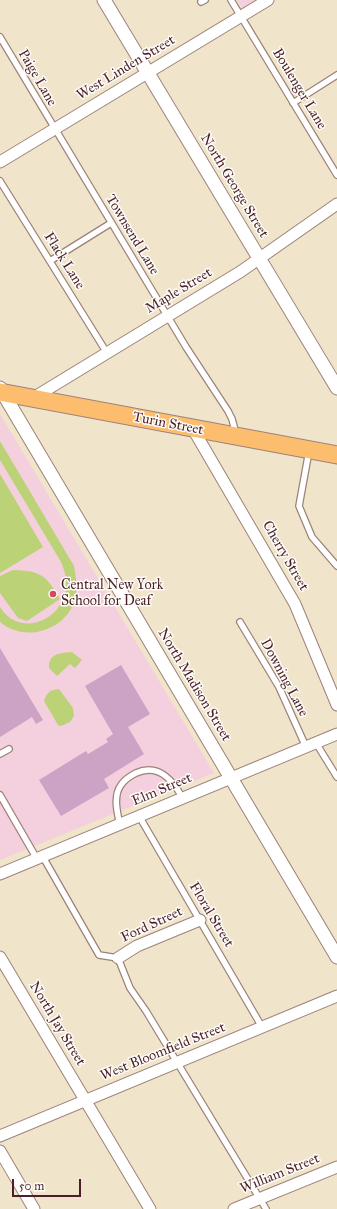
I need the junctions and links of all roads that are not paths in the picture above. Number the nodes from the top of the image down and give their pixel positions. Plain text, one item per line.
1 (104, 0) edge
2 (231, 0) edge
3 (268, 0) edge
4 (241, 16) junction
5 (0, 38) edge
6 (147, 72) junction
7 (337, 75) edge
8 (293, 102) junction
9 (54, 130) junction
10 (0, 162) edge
11 (337, 175) edge
12 (0, 181) edge
13 (337, 204) edge
14 (111, 223) junction
15 (260, 259) junction
16 (50, 261) junction
17 (167, 316) junction
18 (107, 353) junction
19 (337, 388) edge
20 (1, 391) edge
21 (32, 398) junction
22 (194, 429) junction
23 (236, 437) junction
24 (309, 450) junction
25 (337, 456) edge
26 (337, 566) edge
27 (240, 622) dead end
28 (337, 705) edge
29 (337, 734) edge
30 (311, 745) junction
31 (9, 749) dead end
32 (0, 754) edge
33 (232, 777) junction
34 (337, 777) edge
35 (0, 795) edge
36 (182, 797) junction
37 (139, 816) junction
38 (120, 825) junction
39 (40, 858) junction
40 (0, 874) edge
41 (200, 920) junction
42 (0, 957) edge
43 (337, 957) edge
44 (118, 958) junction
45 (337, 996) edge
46 (262, 1027) junction
47 (177, 1063) junction
48 (85, 1100) junction
49 (0, 1136) edge
50 (0, 1151) edge
51 (337, 1167) edge
52 (260, 1198) junction
53 (34, 1209) edge
54 (150, 1209) edge
55 (234, 1209) edge
56 (266, 1209) edge

1 - 6 street, North George Street
2 - 4 lane, Boulenger Lane
3 - 4 street, West Linden Street
4 - 6 street, West Linden Street
4 - 8 lane, Boulenger Lane
5 - 9 lane, Paige Lane
6 - 9 street, West Linden Street
6 - 15 street, North George Street
7 - 8 lane
8 - 11 lane, Boulenger Lane
9 - 10 street, West Linden Street
9 - 14 lane, Townsend Lane
12 - 16 lane, Flack Lane
13 - 15 street, Maple Street
14 - 16 lane
14 - 17 lane, Townsend Lane
15 - 17 street, Maple Street
15 - 19 street, North George Street
16 - 18 lane, Flack Lane
17 - 18 street, Maple Street
17 - 23 lane, Townsend Lane
18 - 21 street, Maple Street
20 - 21 main road, Turin Street
20 - 33 street, North Madison Street
21 - 22 main road, Turin Street
22 - 23 main road, Turin Street
22 - 28 street, Cherry Street
23 - 24 main road, Turin Street
24 - 25 main road, Turin Street
24 - 26 lane
27 - 30 lane, Downing Lane
29 - 30 street, Elm Street
30 - 33 street, Elm Street
30 - 34 lane, Downing Lane
31 - 32 lane
33 - 36 street, Elm Street
33 - 43 street, North Madison Street
35 - 39 lane
36 - 37 street, Elm Street
36 - 38 lane
37 - 38 street, Elm Street
37 - 41 lane, Floral Street
38 - 39 street, Elm Street
39 - 40 street, Elm Street
39 - 44 lane
41 - 44 street, Ford Street
41 - 46 lane, Floral Street
42 - 48 street, North Jay Street
44 - 47 lane
45 - 46 street, West Bloomfield Street
46 - 47 street, West Bloomfield Street
47 - 48 street, West Bloomfield Street
47 - 52 lane
48 - 49 street, West Bloomfield Street
48 - 54 street, North Jay Street
50 - 53 street
51 - 52 street, William Street
52 - 55 street, William Street
52 - 56 lane

